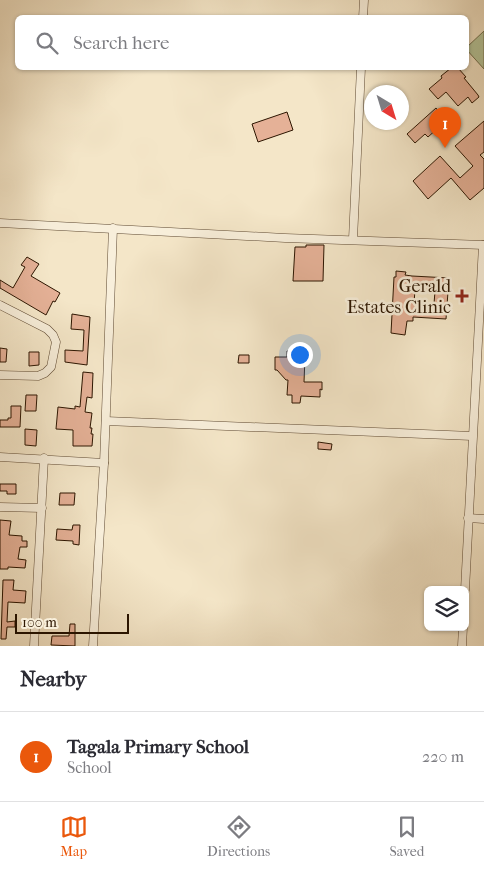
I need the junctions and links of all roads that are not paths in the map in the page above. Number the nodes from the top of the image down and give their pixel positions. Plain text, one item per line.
1 (364, 0) edge
2 (363, 15) edge
3 (361, 70) edge
4 (0, 223) edge
5 (114, 228) junction
6 (354, 239) junction
7 (483, 245) edge
8 (0, 305) edge
9 (0, 375) edge
10 (106, 422) junction
11 (472, 436) junction
12 (0, 456) edge
13 (44, 458) junction
14 (104, 462) junction
15 (0, 507) edge
16 (42, 508) junction
17 (468, 518) junction
18 (484, 519) edge
19 (465, 586) edge
20 (463, 631) edge
21 (34, 646) edge
22 (93, 646) edge
23 (462, 646) edge

1 - 2 street
3 - 6 street
4 - 5 street
5 - 6 street
5 - 10 street
6 - 7 street
7 - 11 street
8 - 9 street
10 - 11 street
10 - 14 street
11 - 17 street
12 - 13 street
13 - 14 street
13 - 16 street
14 - 22 street
15 - 16 street
16 - 21 street
17 - 18 street
17 - 19 street
20 - 23 street

